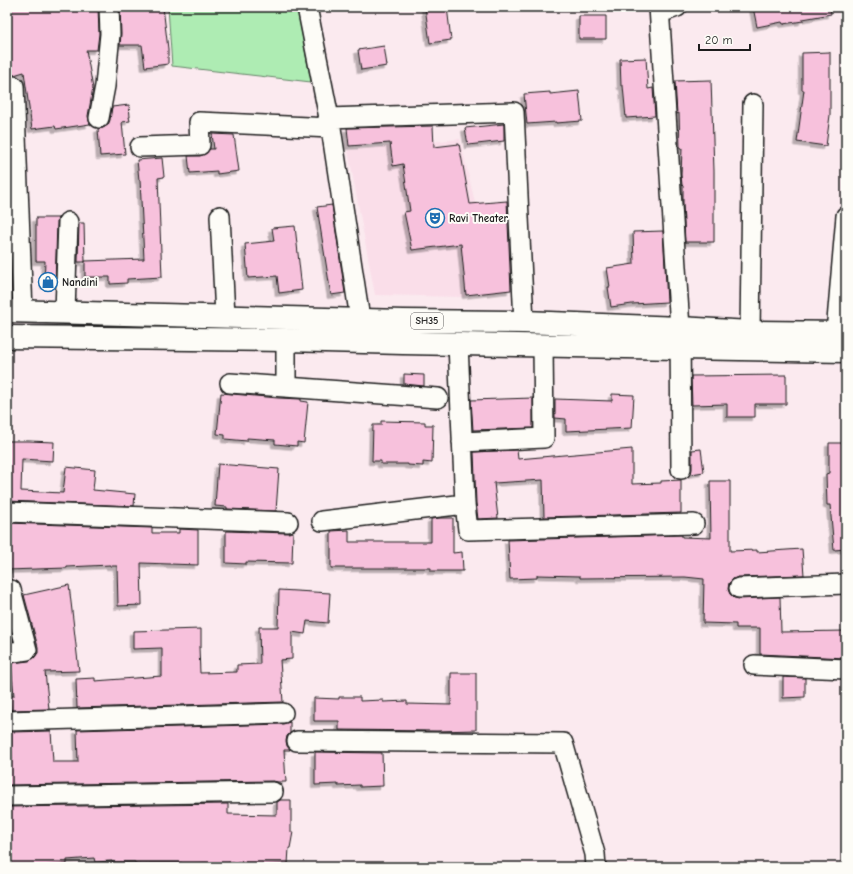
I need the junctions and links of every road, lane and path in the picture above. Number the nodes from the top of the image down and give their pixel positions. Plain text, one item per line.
1 (109, 7) edge
2 (307, 7) edge
3 (666, 9) edge
4 (14, 86) dead end
5 (753, 104) dead end
6 (99, 118) dead end
7 (329, 123) junction
8 (140, 148) dead end
9 (220, 216) dead end
10 (846, 216) edge
11 (68, 222) dead end
12 (15, 311) edge
13 (65, 312) junction
14 (225, 316) junction
15 (360, 319) junction
16 (403, 321) junction
17 (524, 322) junction
18 (750, 332) junction
19 (7, 337) edge
20 (680, 338) junction
21 (843, 339) edge
22 (286, 340) junction
23 (403, 343) junction
24 (458, 344) junction
25 (543, 346) junction
26 (230, 383) dead end
27 (286, 387) junction
28 (438, 398) dead end
29 (462, 442) junction
30 (681, 469) dead end
31 (465, 504) junction
32 (7, 512) edge
33 (322, 521) dead end
34 (288, 522) dead end
35 (694, 524) dead end
36 (846, 584) edge
37 (739, 588) dead end
38 (7, 591) edge
39 (7, 653) edge
40 (754, 665) dead end
41 (846, 669) edge
42 (283, 713) dead end
43 (7, 721) edge
44 (297, 741) dead end
45 (273, 792) dead end
46 (7, 796) edge
47 (596, 867) edge

1 - 6 street
2 - 7 street
3 - 20 street
4 - 12 street
5 - 18 street
7 - 8 street
7 - 15 street
7 - 17 street
9 - 14 street
10 - 21 street
11 - 13 street
12 - 13 main road, SH35
13 - 14 main road, SH35
14 - 15 main road, SH35
15 - 16 main road, SH35
16 - 17 main road, SH35
16 - 23 main road
17 - 20 main road, SH35
18 - 20 main road, SH35
18 - 21 main road, SH35
19 - 22 main road, SH35
20 - 21 main road, SH35
20 - 25 main road, SH35
20 - 30 street
22 - 23 main road, SH35
22 - 27 street
23 - 24 main road, SH35
24 - 25 main road, SH35
24 - 29 street
25 - 29 street
26 - 27 street
27 - 28 street
29 - 31 street
31 - 33 street
31 - 35 street
32 - 34 street
36 - 37 street
38 - 39 street
40 - 41 street
42 - 43 street
44 - 47 street
45 - 46 street

